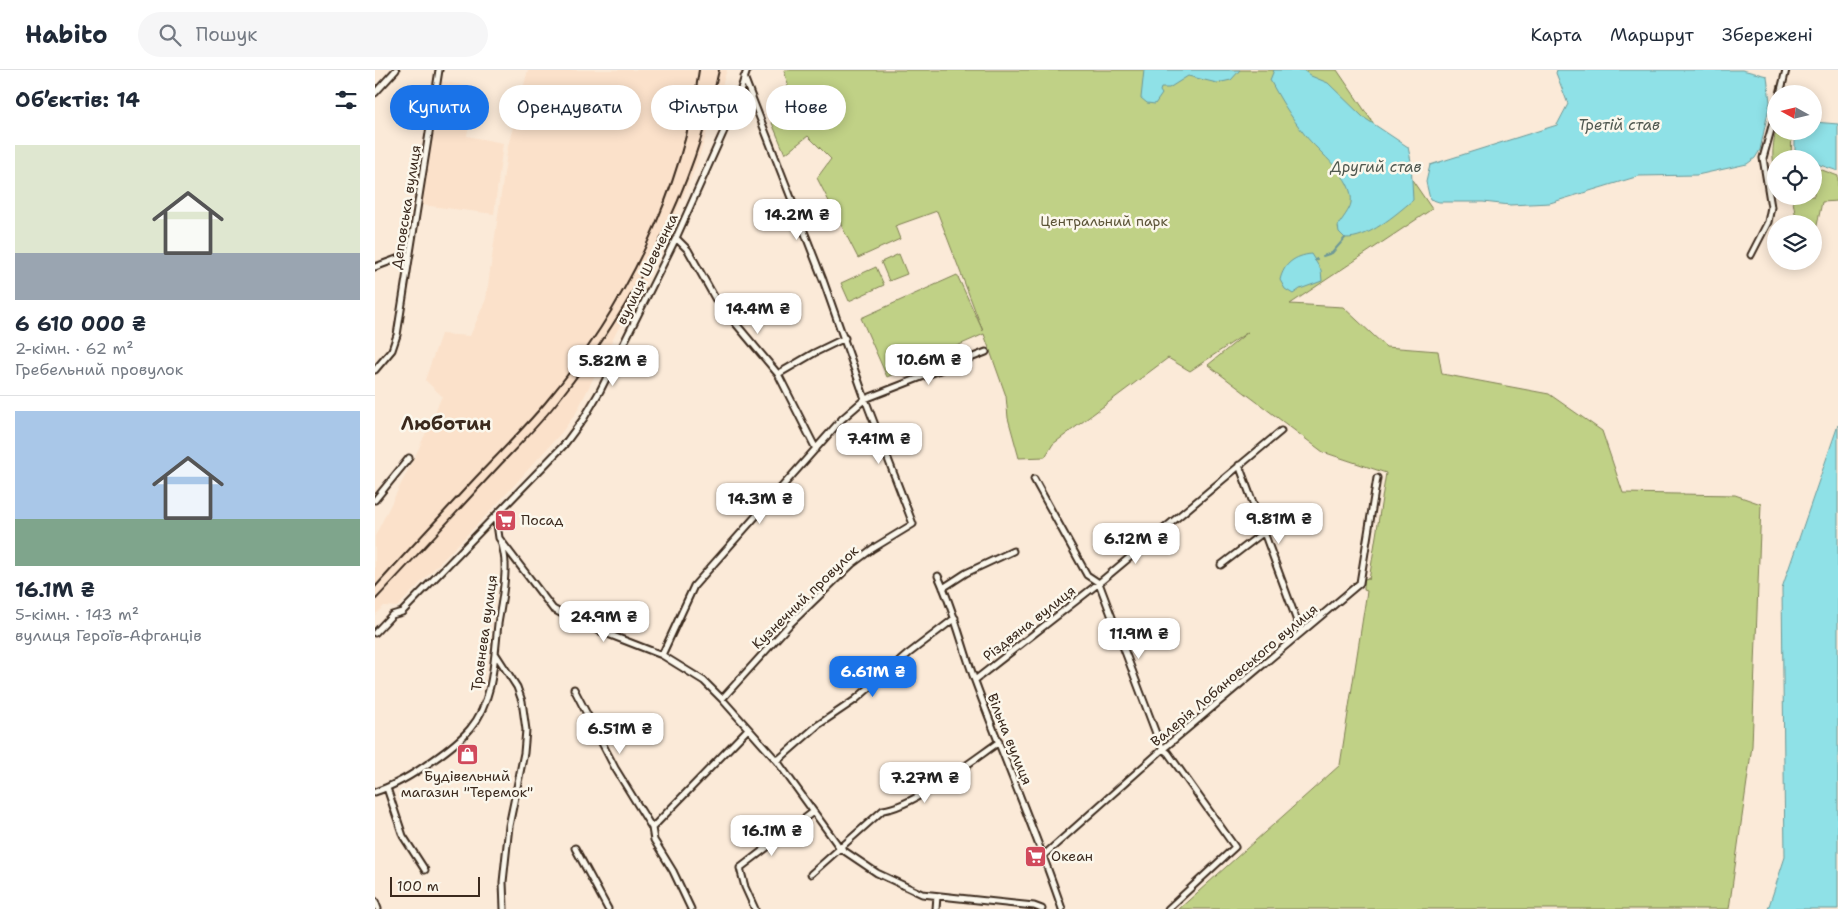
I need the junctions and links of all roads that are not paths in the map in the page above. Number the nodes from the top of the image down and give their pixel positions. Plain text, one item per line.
1 (396, 70) edge
2 (439, 70) edge
3 (747, 70) edge
4 (1786, 70) edge
5 (744, 77) junction
6 (1782, 85) edge
7 (375, 93) edge
8 (1768, 140) edge
9 (676, 238) junction
10 (410, 254) junction
11 (1751, 255) dead end
12 (375, 267) edge
13 (845, 338) junction
14 (987, 352) dead end
15 (375, 370) edge
16 (778, 374) junction
17 (865, 399) junction
18 (1281, 431) dead end
19 (816, 449) junction
20 (409, 458) dead end
21 (1239, 465) junction
22 (1377, 478) dead end
23 (1034, 479) dead end
24 (375, 500) edge
25 (496, 517) junction
26 (1264, 532) junction
27 (501, 540) junction
28 (1013, 551) dead end
29 (1221, 565) dead end
30 (938, 576) dead end
31 (1099, 583) junction
32 (943, 588) junction
33 (955, 618) junction
34 (1301, 632) junction
35 (375, 633) edge
36 (495, 653) junction
37 (662, 655) junction
38 (975, 680) junction
39 (574, 689) dead end
40 (722, 699) junction
41 (748, 729) junction
42 (999, 742) junction
43 (1163, 750) junction
44 (777, 761) junction
45 (387, 788) junction
46 (375, 792) edge
47 (813, 812) junction
48 (652, 828) junction
49 (575, 848) dead end
50 (840, 848) junction
51 (1044, 855) junction
52 (425, 870) dead end
53 (811, 874) dead end
54 (937, 896) junction
55 (375, 901) edge
56 (378, 909) edge
57 (504, 909) edge
58 (608, 909) edge
59 (691, 909) edge
60 (755, 909) edge
61 (936, 909) edge
62 (1042, 909) edge
63 (1062, 909) edge
64 (1168, 909) edge

1 - 7 street
2 - 10 street, Деповська вулиця
3 - 5 street, вулиця Шевченка
4 - 6 street
5 - 9 street, вулиця Шевченка
5 - 13 street
8 - 11 street
9 - 16 street
9 - 25 street, вулиця Шевченка
10 - 12 street
10 - 15 street, Деповська вулиця
13 - 16 street
13 - 17 street
14 - 17 street
16 - 19 street
17 - 19 street
17 - 40 street, Кузнечний провулок
18 - 21 street, Різдвяна вулиця
19 - 37 street
20 - 24 street
21 - 26 street
21 - 31 street, Різдвяна вулиця
22 - 34 street, Валерія Лобановського вулиця
23 - 31 street
25 - 27 street, Травнева вулиця
25 - 35 street, вулиця Шевченка
26 - 29 street
26 - 34 street
27 - 36 street, Травнева вулиця
27 - 37 street
28 - 32 street
30 - 32 street, Вільна вулиця
31 - 38 street, Різдвяна вулиця
31 - 43 street
32 - 33 street, Вільна вулиця
33 - 38 street, Вільна вулиця
33 - 44 street
34 - 43 street, Валерія Лобановського вулиця
36 - 45 street, Травнева вулиця
36 - 57 street
37 - 40 street
38 - 42 street, Вільна вулиця
39 - 48 street
40 - 41 street
41 - 44 street
41 - 48 street
42 - 50 street
42 - 51 street, Вільна вулиця
43 - 51 street, Валерія Лобановського вулиця
43 - 64 street
44 - 47 street
45 - 46 street, Травнева вулиця
45 - 52 street
47 - 50 street
47 - 60 street
48 - 59 street
49 - 58 street
50 - 53 street
50 - 54 street
51 - 63 street, Вільна вулиця
54 - 61 street
54 - 62 street
55 - 56 street

